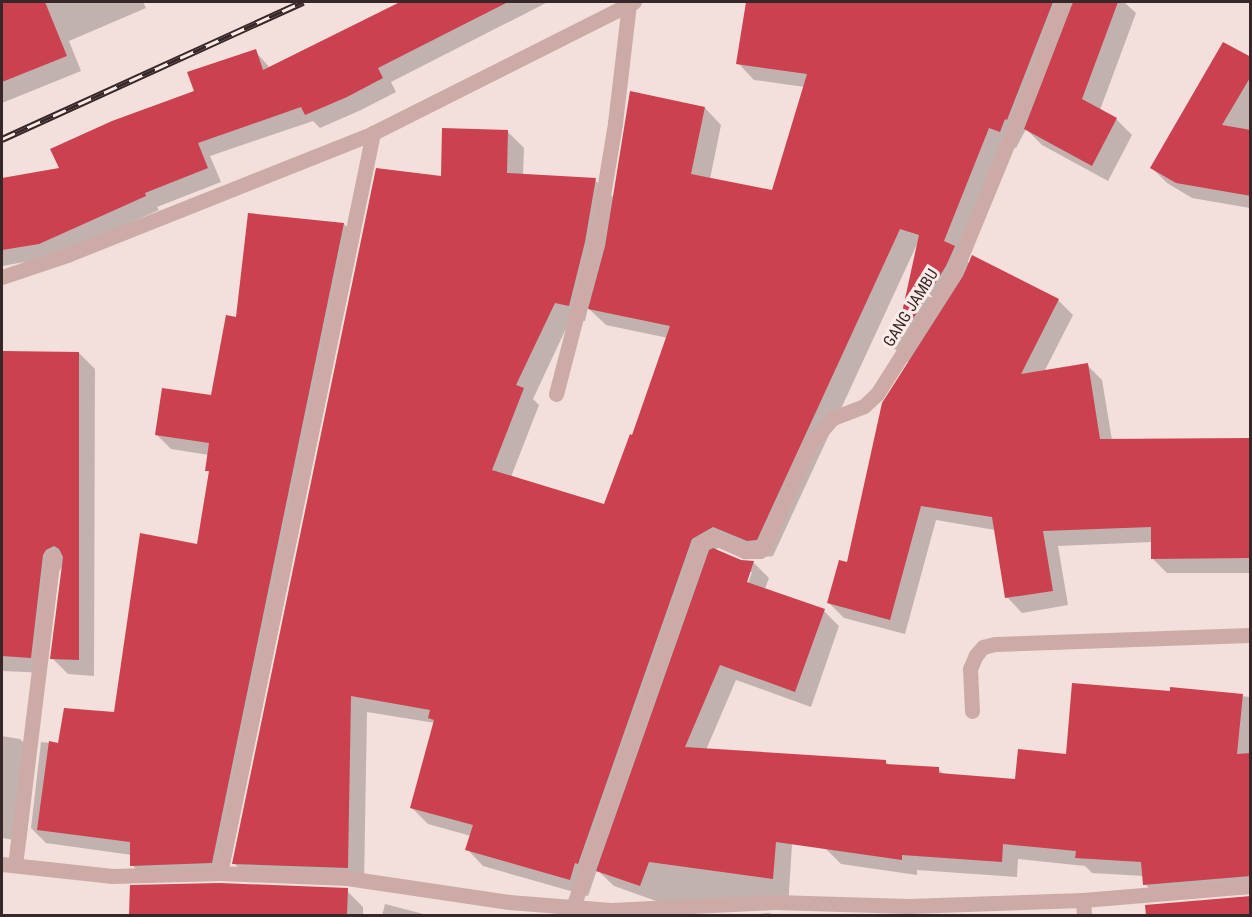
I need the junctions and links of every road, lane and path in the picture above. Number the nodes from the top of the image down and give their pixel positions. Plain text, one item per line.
1 (1063, 2) edge
2 (632, 3) edge
3 (372, 133) junction
4 (2, 277) edge
5 (556, 394) dead end
6 (53, 556) dead end
7 (1251, 635) edge
8 (972, 711) dead end
9 (8, 865) edge
10 (220, 873) junction
11 (1251, 886) edge
12 (1083, 900) junction
13 (573, 907) junction
14 (1084, 915) edge

1 - 13 street, GANG JAMBU
2 - 3 street
2 - 5 street
3 - 4 street
3 - 10 street
6 - 9 street
7 - 8 street
9 - 10 street
10 - 13 street
11 - 12 street
12 - 13 street
12 - 14 street

